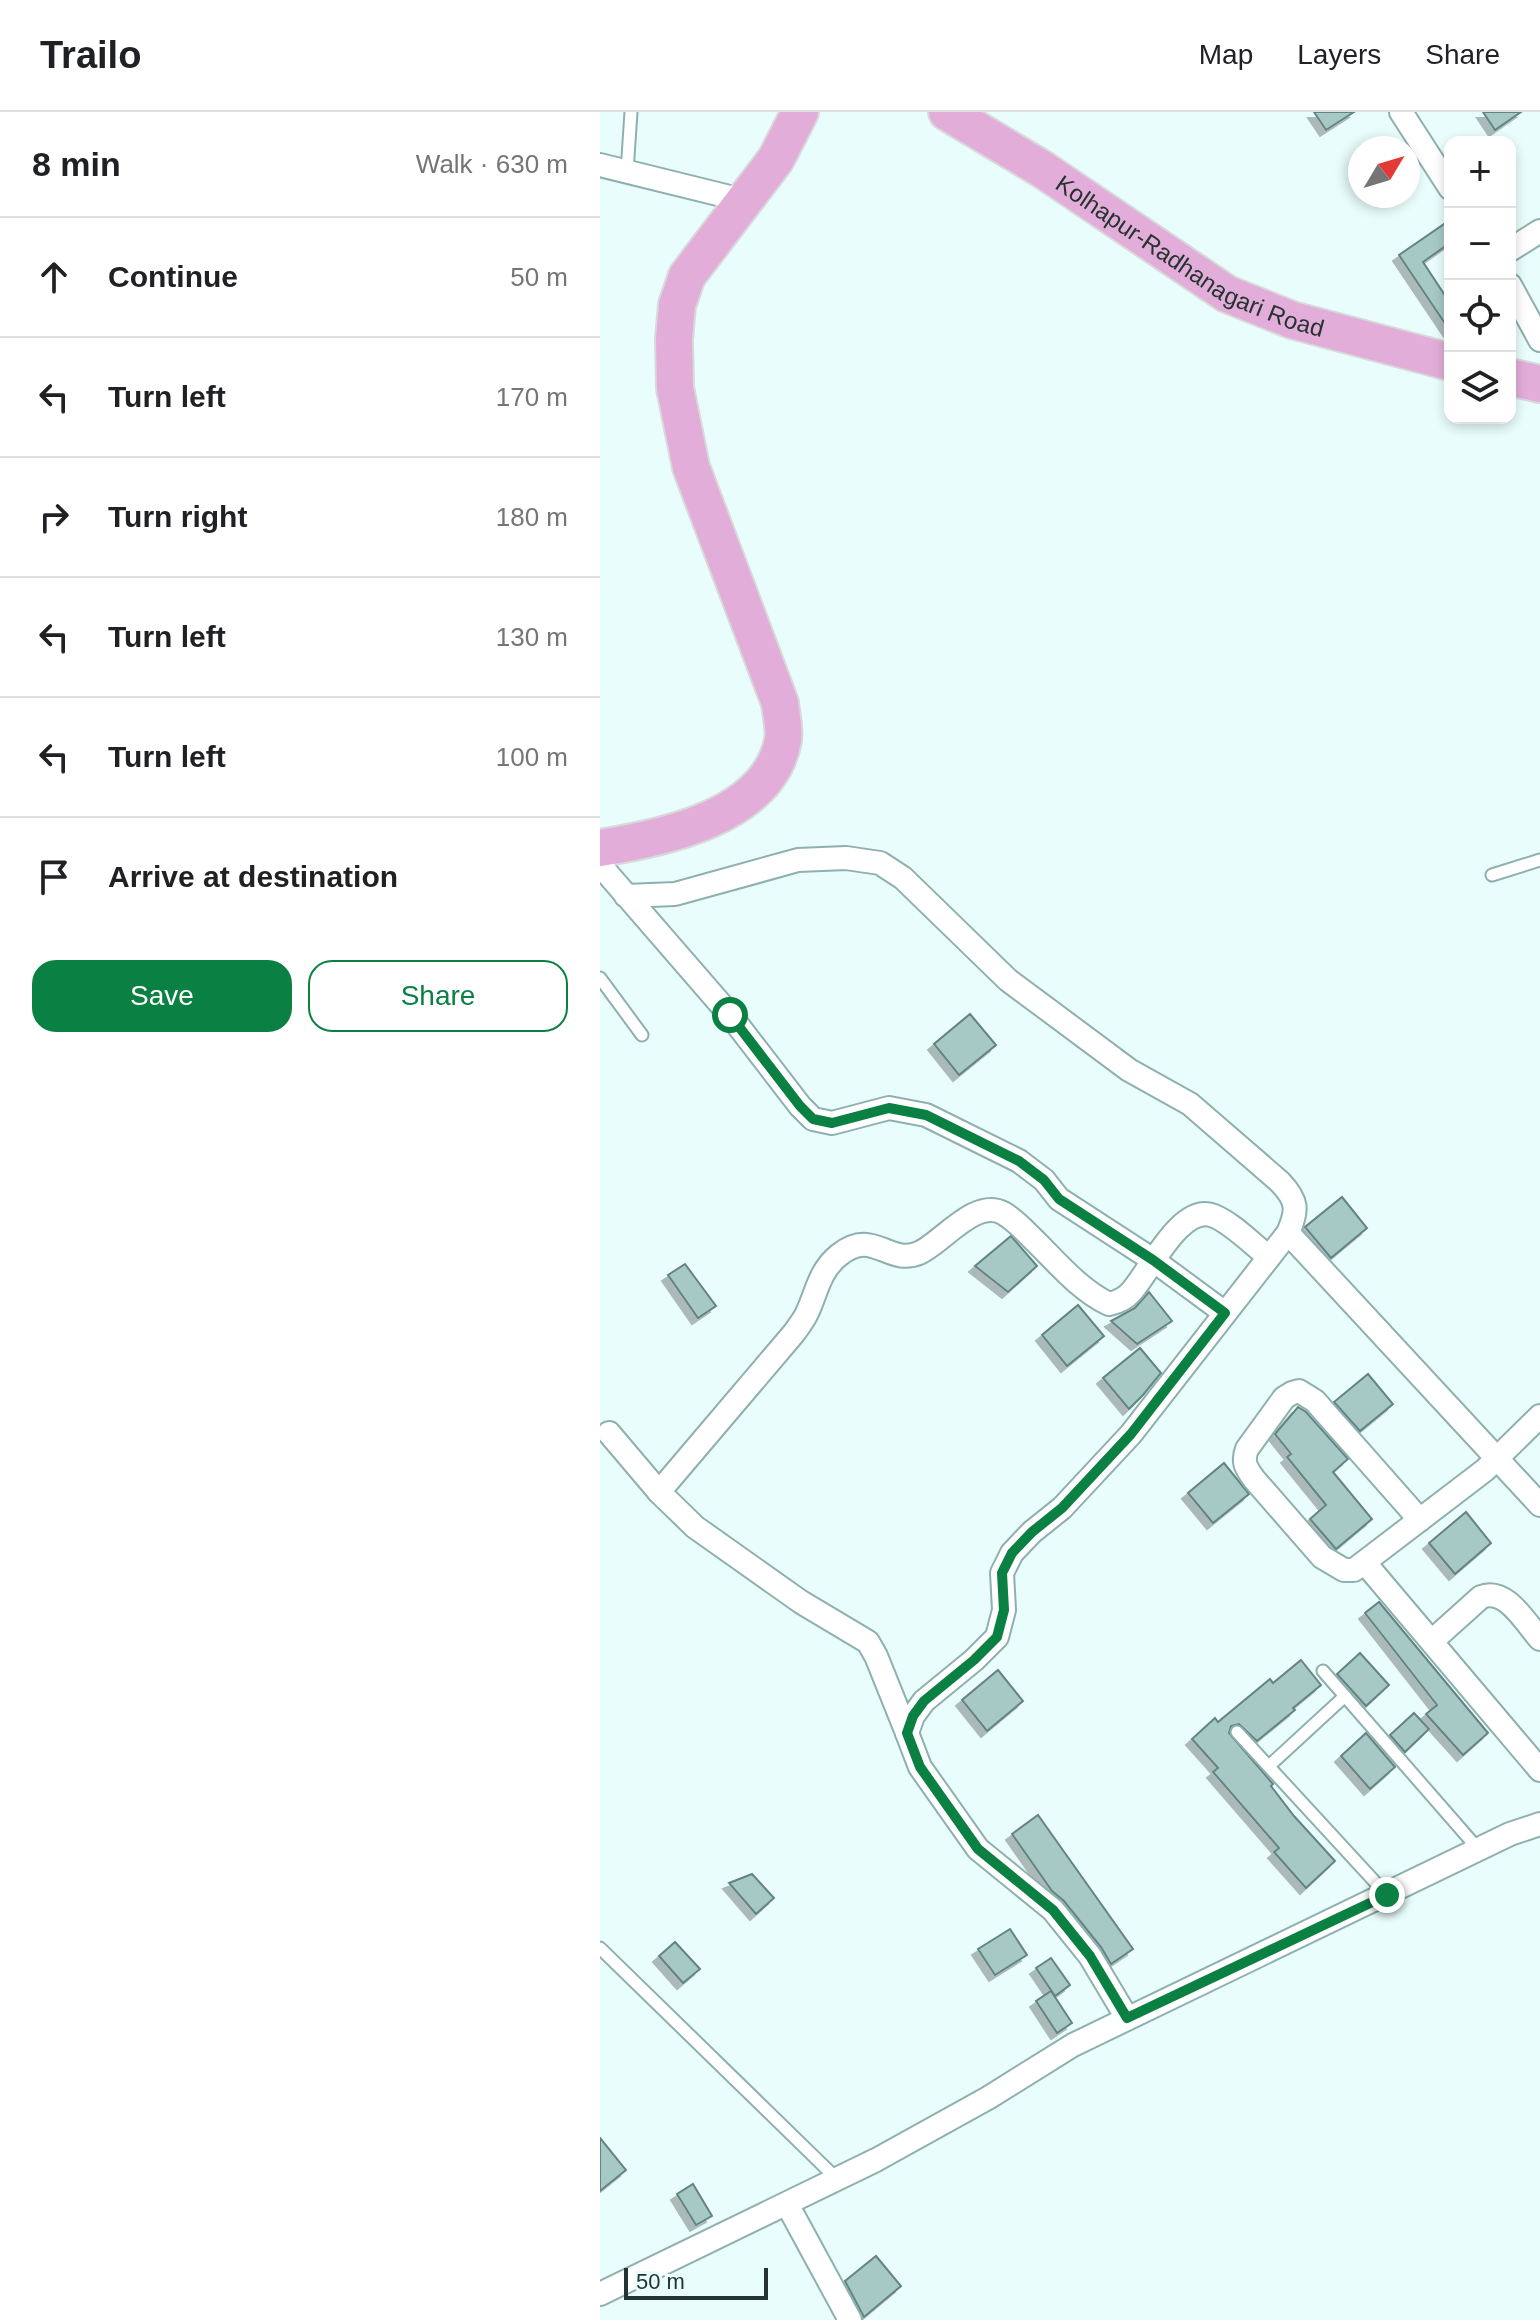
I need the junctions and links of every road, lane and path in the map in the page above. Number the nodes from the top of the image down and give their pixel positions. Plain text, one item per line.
1 (631, 112) edge
2 (800, 112) edge
3 (947, 112) edge
4 (1401, 112) edge
5 (600, 165) edge
6 (627, 172) junction
7 (1444, 179) edge
8 (746, 201) junction
9 (1540, 231) edge
10 (1516, 246) edge
11 (1516, 296) edge
12 (1540, 340) edge
13 (1444, 361) edge
14 (1516, 378) edge
15 (1540, 384) edge
16 (600, 848) edge
17 (1540, 860) edge
18 (600, 865) edge
19 (1492, 875) dead end
20 (626, 896) junction
21 (600, 978) edge
22 (642, 1035) dead end
23 (1288, 1233) junction
24 (1269, 1257) junction
25 (1153, 1260) junction
26 (1225, 1313) junction
27 (1540, 1416) edge
28 (609, 1433) dead end
29 (1496, 1459) junction
30 (659, 1492) junction
31 (1540, 1505) edge
32 (1420, 1520) junction
33 (1365, 1563) junction
34 (1540, 1639) edge
35 (1432, 1641) junction
36 (1323, 1671) dead end
37 (1345, 1696) junction
38 (1237, 1732) dead end
39 (907, 1733) junction
40 (1269, 1766) junction
41 (1540, 1770) edge
42 (1540, 1824) edge
43 (1479, 1850) junction
44 (1387, 1895) junction
45 (600, 1948) edge
46 (1127, 2018) junction
47 (837, 2179) junction
48 (787, 2204) junction
49 (600, 2294) edge
50 (850, 2320) edge

1 - 6 lane
2 - 8 main road
3 - 13 main road, Kolhapur-Radhanagari Road
4 - 7 street
5 - 6 street
6 - 8 street
8 - 16 main road
9 - 10 street
11 - 12 street
14 - 15 main road
17 - 19 lane
18 - 20 street
20 - 23 street
20 - 25 street
21 - 22 lane
23 - 24 street
23 - 29 street
24 - 25 street
24 - 26 street
25 - 26 street
25 - 30 street
26 - 39 street
27 - 29 street
28 - 30 street
29 - 31 street
29 - 32 street
30 - 39 street
32 - 33 street
32 - 33 street
33 - 35 street
34 - 35 street
35 - 41 street
36 - 37 lane
37 - 40 lane
37 - 43 lane
38 - 40 lane
39 - 46 street
40 - 44 lane
42 - 43 street
43 - 44 street
44 - 46 street
45 - 47 lane
46 - 47 street
47 - 48 street
48 - 49 street
48 - 50 street

